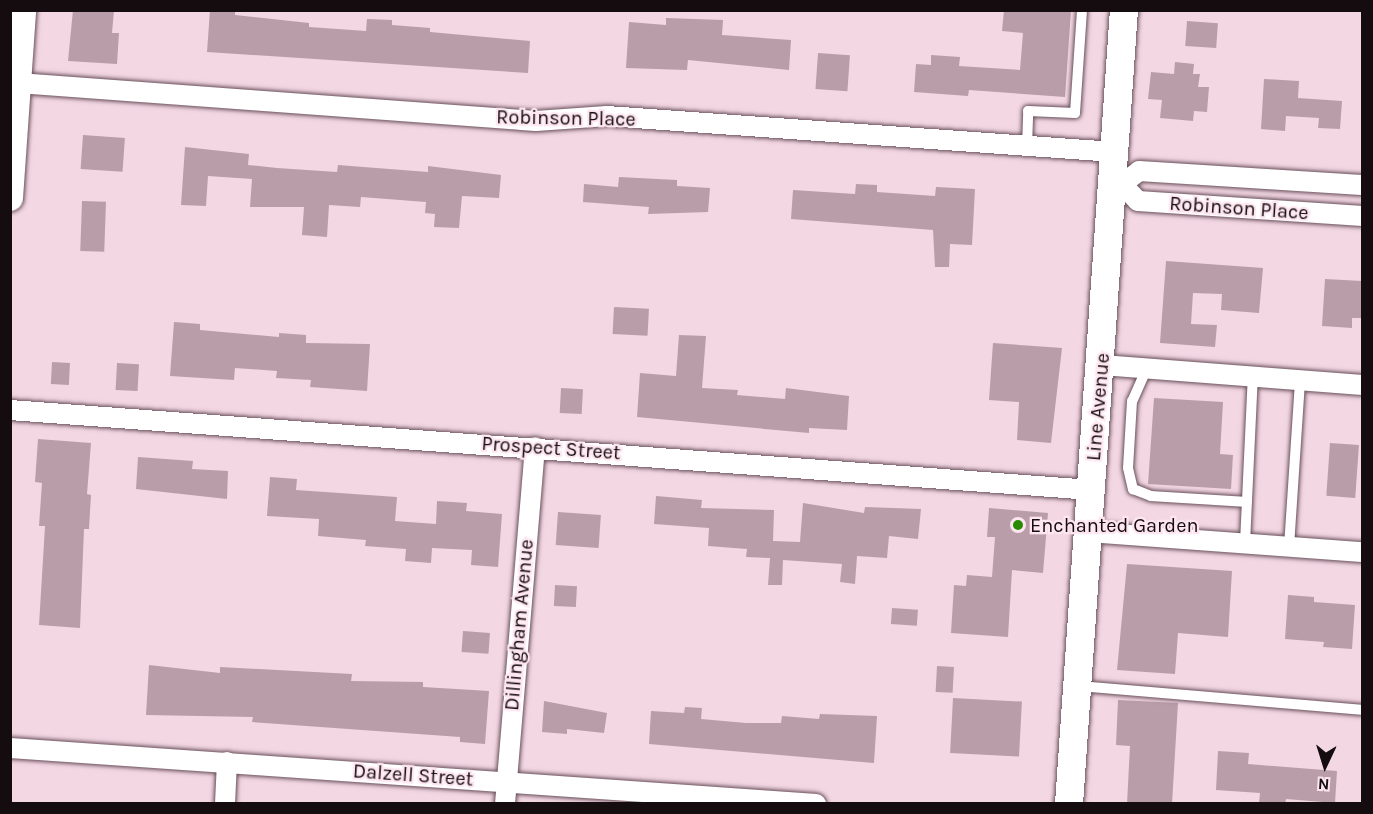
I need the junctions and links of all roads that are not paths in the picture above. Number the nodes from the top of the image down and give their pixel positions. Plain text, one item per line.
1 (23, 10) edge
2 (1082, 10) edge
3 (1124, 10) edge
4 (15, 57) edge
5 (18, 83) junction
6 (1027, 147) junction
7 (1114, 152) junction
8 (1117, 183) junction
9 (1362, 185) edge
10 (10, 198) edge
11 (1362, 216) edge
12 (1102, 365) junction
13 (1147, 368) junction
14 (1253, 376) junction
15 (1300, 380) junction
16 (1362, 385) edge
17 (10, 410) edge
18 (535, 447) junction
19 (1090, 490) junction
20 (1247, 502) junction
21 (1088, 532) junction
22 (1245, 543) junction
23 (1289, 547) junction
24 (1362, 552) edge
25 (1077, 686) junction
26 (1362, 710) edge
27 (10, 748) edge
28 (227, 762) junction
29 (507, 782) junction
30 (225, 804) edge
31 (505, 804) edge
32 (816, 804) edge
33 (1069, 804) edge

1 - 4 street
2 - 6 lane
3 - 7 main road, Line Avenue
4 - 5 street
5 - 6 street, Robinson Place
5 - 10 street
6 - 7 street, Robinson Place
7 - 8 main road, Line Avenue
8 - 9 street, Robinson Place
8 - 11 street, Robinson Place
8 - 12 main road, Line Avenue
12 - 13 street
12 - 19 main road, Line Avenue
13 - 14 street
13 - 20 lane
14 - 15 street
14 - 20 lane
15 - 16 street
15 - 23 lane
17 - 18 street, Prospect Street
18 - 19 street, Prospect Street
18 - 29 street, Dillingham Avenue
19 - 21 main road, Line Avenue
20 - 22 lane
21 - 22 street
21 - 25 main road, Line Avenue
22 - 23 street
23 - 24 street
25 - 26 lane
25 - 33 main road, Line Avenue
27 - 28 street, Dalzell Street
28 - 29 street, Dalzell Street
28 - 30 street
29 - 31 street, Dillingham Avenue
29 - 32 street, Dalzell Street

